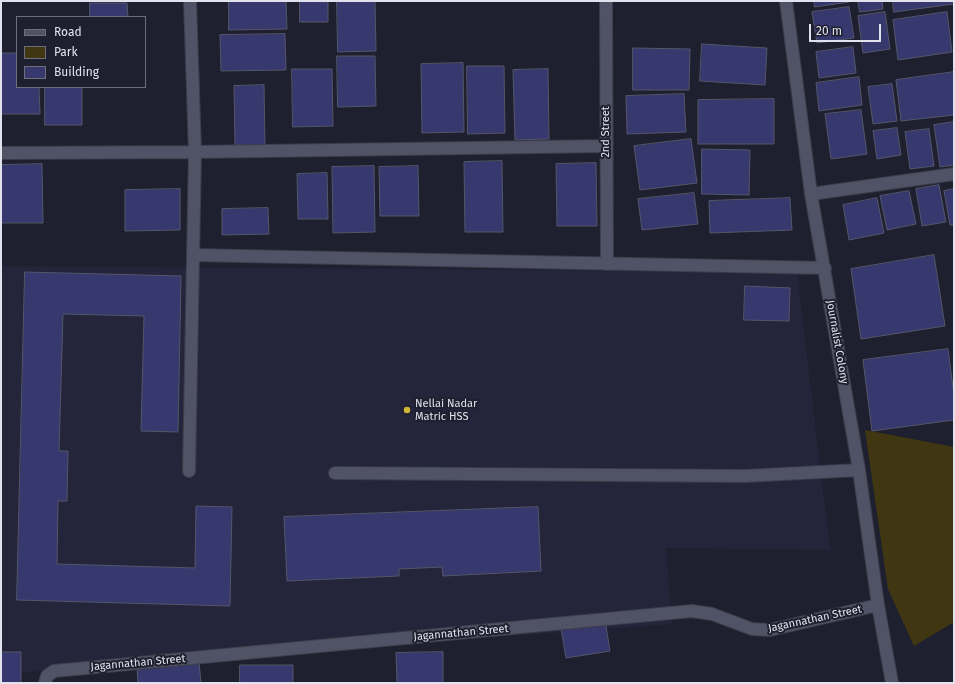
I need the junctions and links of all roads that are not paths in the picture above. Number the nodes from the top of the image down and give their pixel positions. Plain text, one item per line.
1 (190, 1) edge
2 (606, 1) edge
3 (786, 1) edge
4 (606, 146) junction
5 (195, 152) junction
6 (1, 153) edge
7 (954, 174) edge
8 (811, 194) junction
9 (193, 254) junction
10 (607, 264) junction
11 (825, 268) junction
12 (859, 470) junction
13 (189, 471) dead end
14 (335, 473) dead end
15 (878, 605) junction
16 (45, 683) edge
17 (892, 683) edge

1 - 5 street
2 - 4 street, 2nd Street
3 - 8 street, Journalist Colony
4 - 5 street
4 - 10 street, 2nd Street
5 - 6 street
5 - 9 street
7 - 8 street
8 - 11 street, Journalist Colony
9 - 10 street
9 - 13 street
10 - 11 street
11 - 12 street, Journalist Colony
12 - 14 street
12 - 15 street, Journalist Colony
15 - 16 street, Jagannathan Street
15 - 17 street, Journalist Colony

